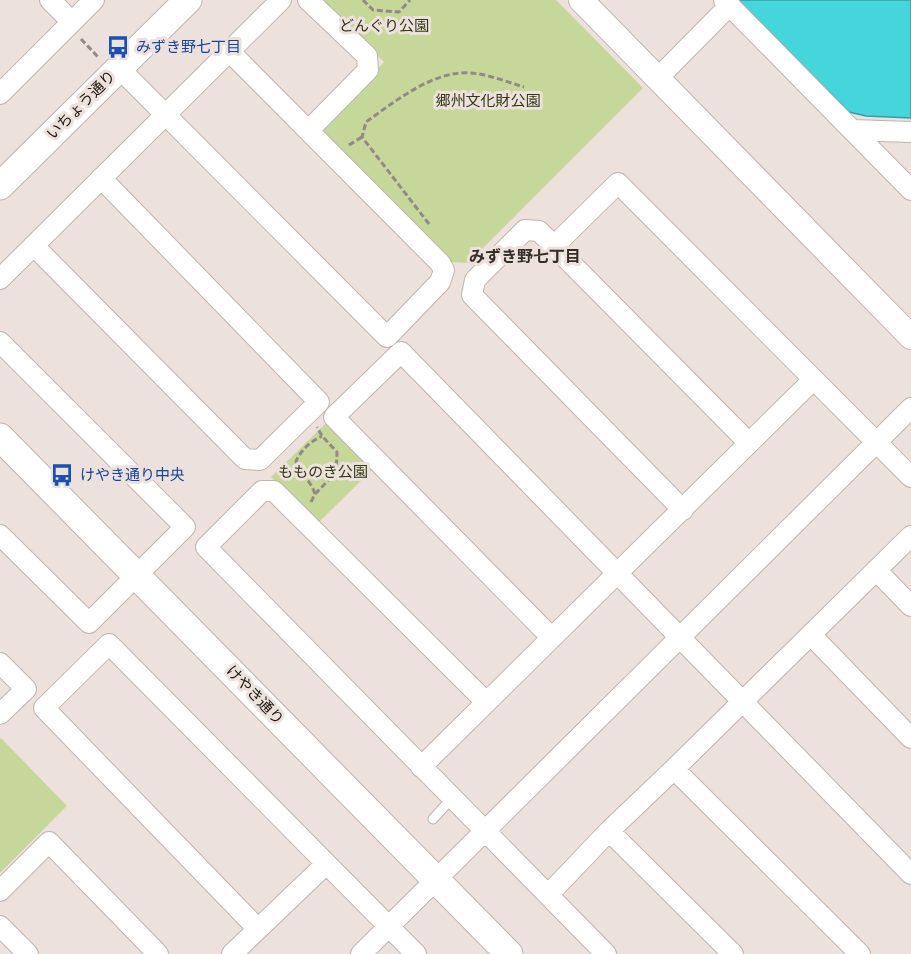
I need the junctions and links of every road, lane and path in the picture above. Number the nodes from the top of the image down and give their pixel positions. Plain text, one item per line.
1 (50, 0) edge
2 (94, 0) edge
3 (188, 0) edge
4 (281, 0) edge
5 (308, 0) edge
6 (363, 0) edge
7 (410, 0) edge
8 (581, 0) edge
9 (727, 3) edge
10 (70, 24) junction
11 (230, 52) junction
12 (110, 63) junction
13 (658, 78) junction
14 (3, 85) edge
15 (524, 87) dead end
16 (165, 115) junction
17 (309, 130) junction
18 (852, 130) junction
19 (911, 132) edge
20 (101, 178) junction
21 (0, 186) edge
22 (911, 190) edge
23 (431, 226) dead end
24 (34, 246) junction
25 (554, 246) junction
26 (0, 279) edge
27 (911, 337) edge
28 (0, 342) edge
29 (813, 380) junction
30 (911, 408) edge
31 (314, 423) dead end
32 (322, 436) junction
33 (0, 437) edge
34 (876, 442) junction
35 (749, 443) junction
36 (911, 477) edge
37 (315, 494) junction
38 (683, 510) junction
39 (300, 516) junction
40 (0, 535) edge
41 (911, 536) edge
42 (876, 570) junction
43 (618, 573) junction
44 (137, 576) junction
45 (911, 606) edge
46 (811, 635) junction
47 (551, 637) junction
48 (681, 638) junction
49 (0, 663) edge
50 (744, 701) junction
51 (486, 702) junction
52 (0, 714) edge
53 (911, 738) edge
54 (421, 767) junction
55 (674, 769) junction
56 (452, 798) junction
57 (433, 819) dead end
58 (484, 831) junction
59 (609, 831) junction
60 (326, 864) junction
61 (911, 874) edge
62 (435, 879) junction
63 (0, 891) edge
64 (548, 895) junction
65 (0, 926) edge
66 (389, 927) junction
67 (258, 929) junction
68 (28, 954) edge
69 (158, 954) edge
70 (232, 954) edge
71 (361, 954) edge
72 (416, 954) edge
73 (509, 954) edge
74 (606, 954) edge
75 (733, 954) edge
76 (860, 954) edge

1 - 10 street
2 - 10 street
3 - 12 main road, いちょう通り
4 - 11 street
5 - 17 street
6 - 7 path
8 - 13 street
9 - 13 street
9 - 18 street
10 - 12 path
10 - 14 street
11 - 16 street
11 - 17 street
12 - 16 street
12 - 21 main road, いちょう通り
13 - 27 street
15 - 23 path
16 - 17 street
16 - 20 street
18 - 19 street
18 - 22 street
20 - 24 street
20 - 24 street
24 - 26 street
25 - 29 street
25 - 35 street
25 - 38 street
28 - 44 street
29 - 34 street
29 - 35 street
30 - 34 street
31 - 32 path
32 - 37 path
32 - 37 path
33 - 44 main road, けやき通り
34 - 36 street
34 - 48 street
35 - 38 street
37 - 39 path
38 - 43 street
39 - 51 street
39 - 54 street
40 - 44 street
41 - 42 street
42 - 45 street
42 - 46 street
43 - 47 street
43 - 47 street
43 - 48 street
44 - 62 main road, けやき通り
46 - 50 street
46 - 53 street
47 - 51 street
48 - 50 street
48 - 58 street
49 - 52 street
50 - 55 street
50 - 61 street
51 - 54 street
54 - 56 street
55 - 59 street
55 - 76 street
56 - 57 lane
56 - 58 street
58 - 62 street
58 - 64 street
59 - 64 street
59 - 75 street
60 - 66 street
60 - 67 street
60 - 67 street
62 - 66 street
62 - 73 main road, けやき通り
63 - 69 street
64 - 74 street
65 - 68 street
66 - 71 street
66 - 72 street
67 - 70 street

